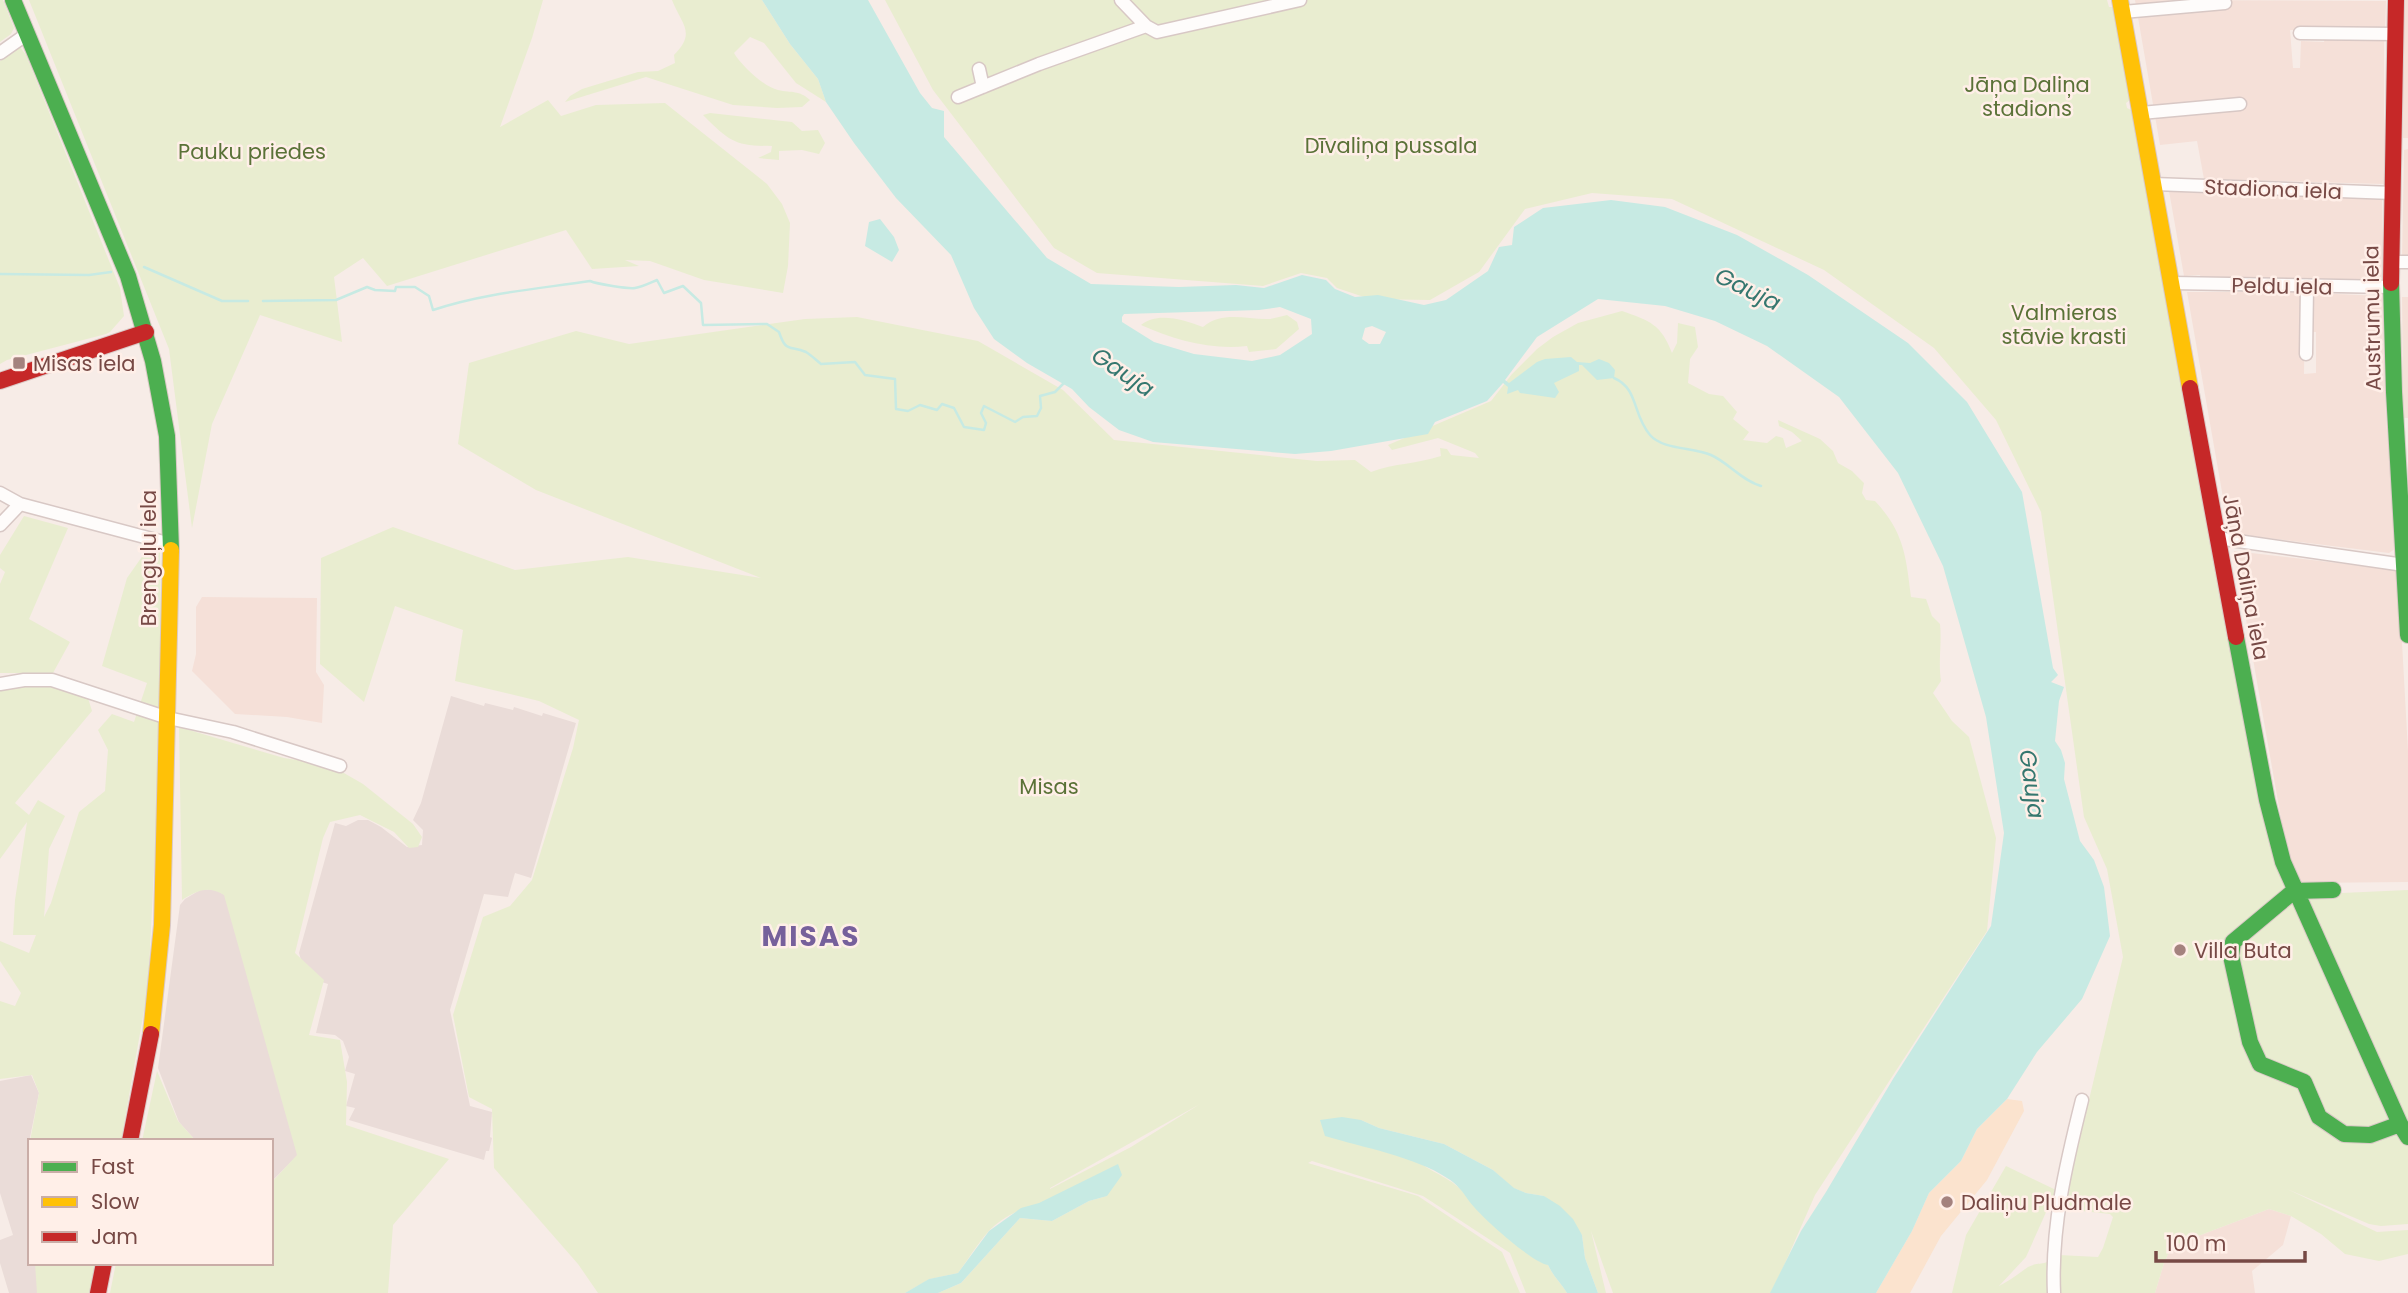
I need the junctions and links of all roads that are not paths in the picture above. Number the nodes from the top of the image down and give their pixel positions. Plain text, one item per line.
1 (13, 0) edge
2 (1121, 0) edge
3 (1300, 0) edge
4 (2396, 0) edge
5 (2225, 3) dead end
6 (2122, 6) edge
7 (1146, 26) junction
8 (2300, 33) dead end
9 (27, 34) junction
10 (2395, 34) junction
11 (0, 53) edge
12 (979, 69) dead end
13 (983, 87) junction
14 (958, 96) dead end
15 (2240, 104) dead end
16 (2141, 113) junction
17 (2154, 184) junction
18 (2393, 192) junction
19 (2400, 262) edge
20 (2172, 283) junction
21 (2307, 287) junction
22 (2391, 287) junction
23 (145, 332) junction
24 (2306, 354) dead end
25 (0, 381) edge
26 (0, 493) edge
27 (20, 504) junction
28 (0, 525) edge
29 (2217, 538) junction
30 (171, 544) junction
31 (2406, 565) edge
32 (2408, 635) edge
33 (0, 684) edge
34 (168, 718) junction
35 (340, 766) dead end
36 (2333, 890) dead end
37 (2294, 891) junction
38 (2082, 1100) dead end
39 (2404, 1130) edge
40 (130, 1139) edge
41 (104, 1265) edge
42 (98, 1293) edge
43 (2054, 1293) edge

1 - 9 street, Brenguļu iela
2 - 7 street
3 - 7 street
4 - 10 street, Austrumu iela
5 - 6 street
6 - 16 street, Jāņa Daliņa iela
7 - 13 street
8 - 10 street
9 - 11 street
9 - 23 street, Brenguļu iela
10 - 18 street, Austrumu iela
12 - 13 street
13 - 14 street
15 - 16 street
16 - 17 street, Jāņa Daliņa iela
17 - 18 street, Stadiona iela
17 - 20 street, Jāņa Daliņa iela
18 - 19 street, Austrumu iela
19 - 22 street, Austrumu iela
20 - 21 street, Peldu iela
20 - 29 street, Jāņa Daliņa iela
21 - 22 street, Peldu iela
21 - 24 street
22 - 31 street, Austrumu iela
23 - 25 street
23 - 30 street, Brenguļu iela
26 - 27 street
27 - 28 street
27 - 30 street
29 - 31 street
29 - 37 street, Jāņa Daliņa iela
30 - 34 street, Brenguļu iela
31 - 32 street, Austrumu iela
33 - 34 street
34 - 35 street
34 - 40 street, Brenguļu iela
36 - 37 street
37 - 39 street, Jāņa Daliņa iela
37 - 39 street
38 - 43 street
41 - 42 street

